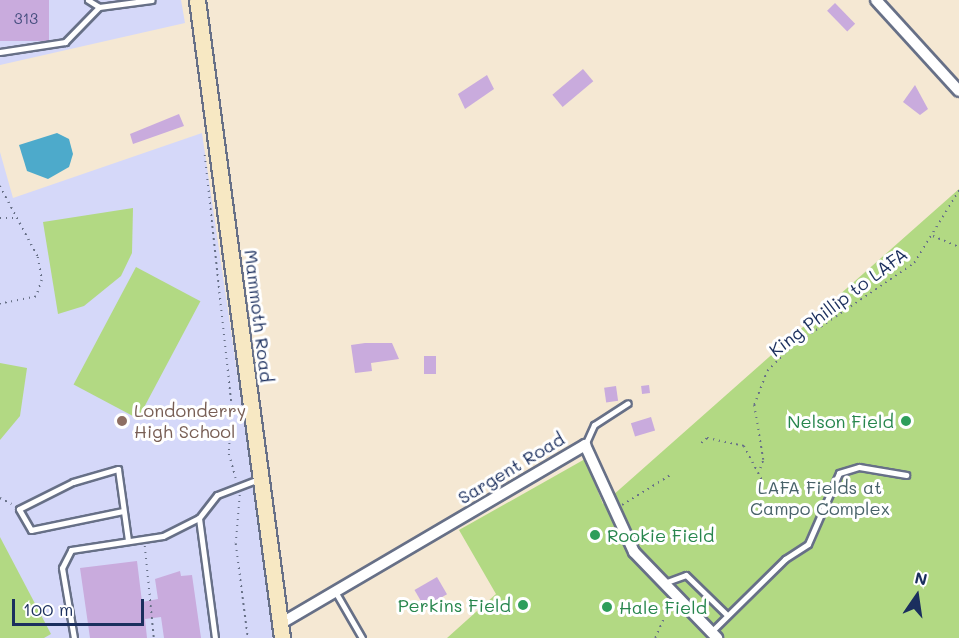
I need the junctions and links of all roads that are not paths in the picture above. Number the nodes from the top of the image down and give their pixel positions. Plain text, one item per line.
1 (88, 0) edge
2 (152, 0) edge
3 (197, 0) edge
4 (876, 0) edge
5 (99, 7) junction
6 (0, 52) edge
7 (959, 91) edge
8 (628, 403) dead end
9 (585, 445) junction
10 (906, 475) dead end
11 (261, 478) junction
12 (123, 511) junction
13 (199, 518) junction
14 (128, 540) junction
15 (661, 586) junction
16 (336, 593) junction
17 (727, 615) junction
18 (281, 631) edge
19 (714, 635) edge
20 (74, 638) edge
21 (215, 638) edge
22 (362, 638) edge

1 - 5 lane
2 - 5 lane
3 - 11 main road, Mammoth Road
4 - 7 street
5 - 6 lane
8 - 9 lane
9 - 15 street, Sargent Road
9 - 16 street, Sargent Road
10 - 17 lane
11 - 13 lane
11 - 18 main road, Mammoth Road
12 - 12 lane
12 - 14 lane
13 - 14 lane
13 - 21 lane
14 - 20 lane
15 - 17 lane
15 - 19 street, Sargent Road
16 - 18 street, Sargent Road
16 - 22 lane
17 - 19 lane

